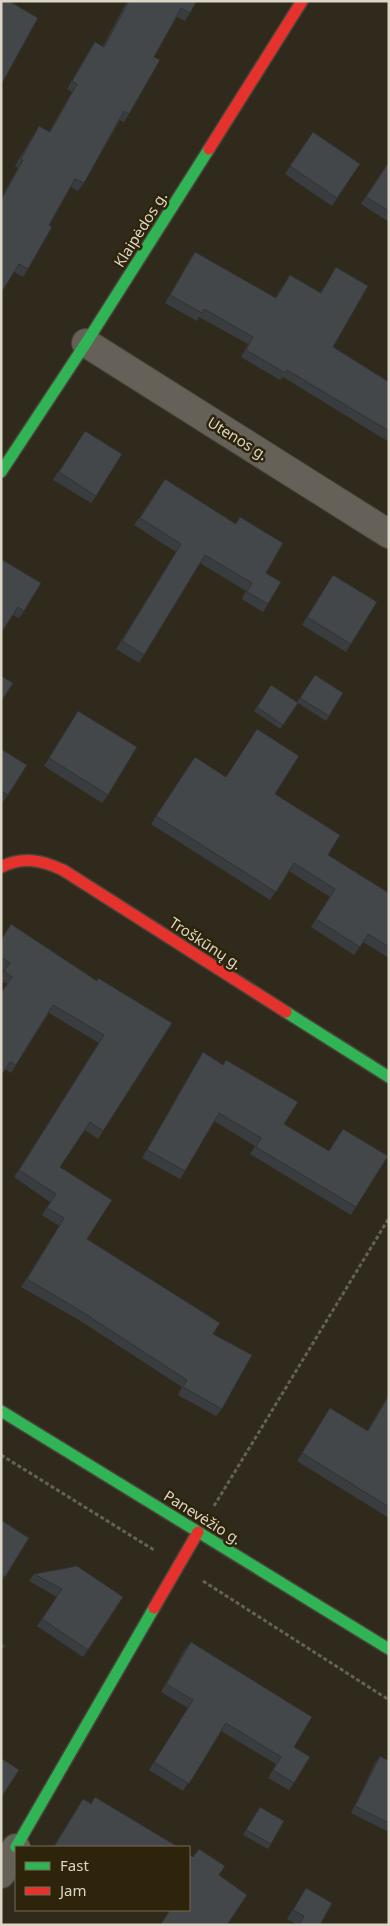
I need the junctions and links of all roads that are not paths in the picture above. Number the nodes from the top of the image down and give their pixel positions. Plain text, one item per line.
1 (302, 1) edge
2 (86, 343) junction
3 (1, 472) edge
4 (389, 534) edge
5 (1, 866) edge
6 (389, 1077) edge
7 (1, 1411) edge
8 (198, 1532) junction
9 (389, 1649) edge
10 (17, 1846) edge
11 (15, 1849) edge
12 (1, 1874) edge

1 - 2 street, Klaipėdos g.
2 - 3 street, Klaipėdos g.
2 - 4 street, Utenos g.
5 - 6 street, Troškūnų g.
7 - 8 street, Panevėžio g.
8 - 9 street, Panevėžio g.
8 - 10 street
11 - 12 street

